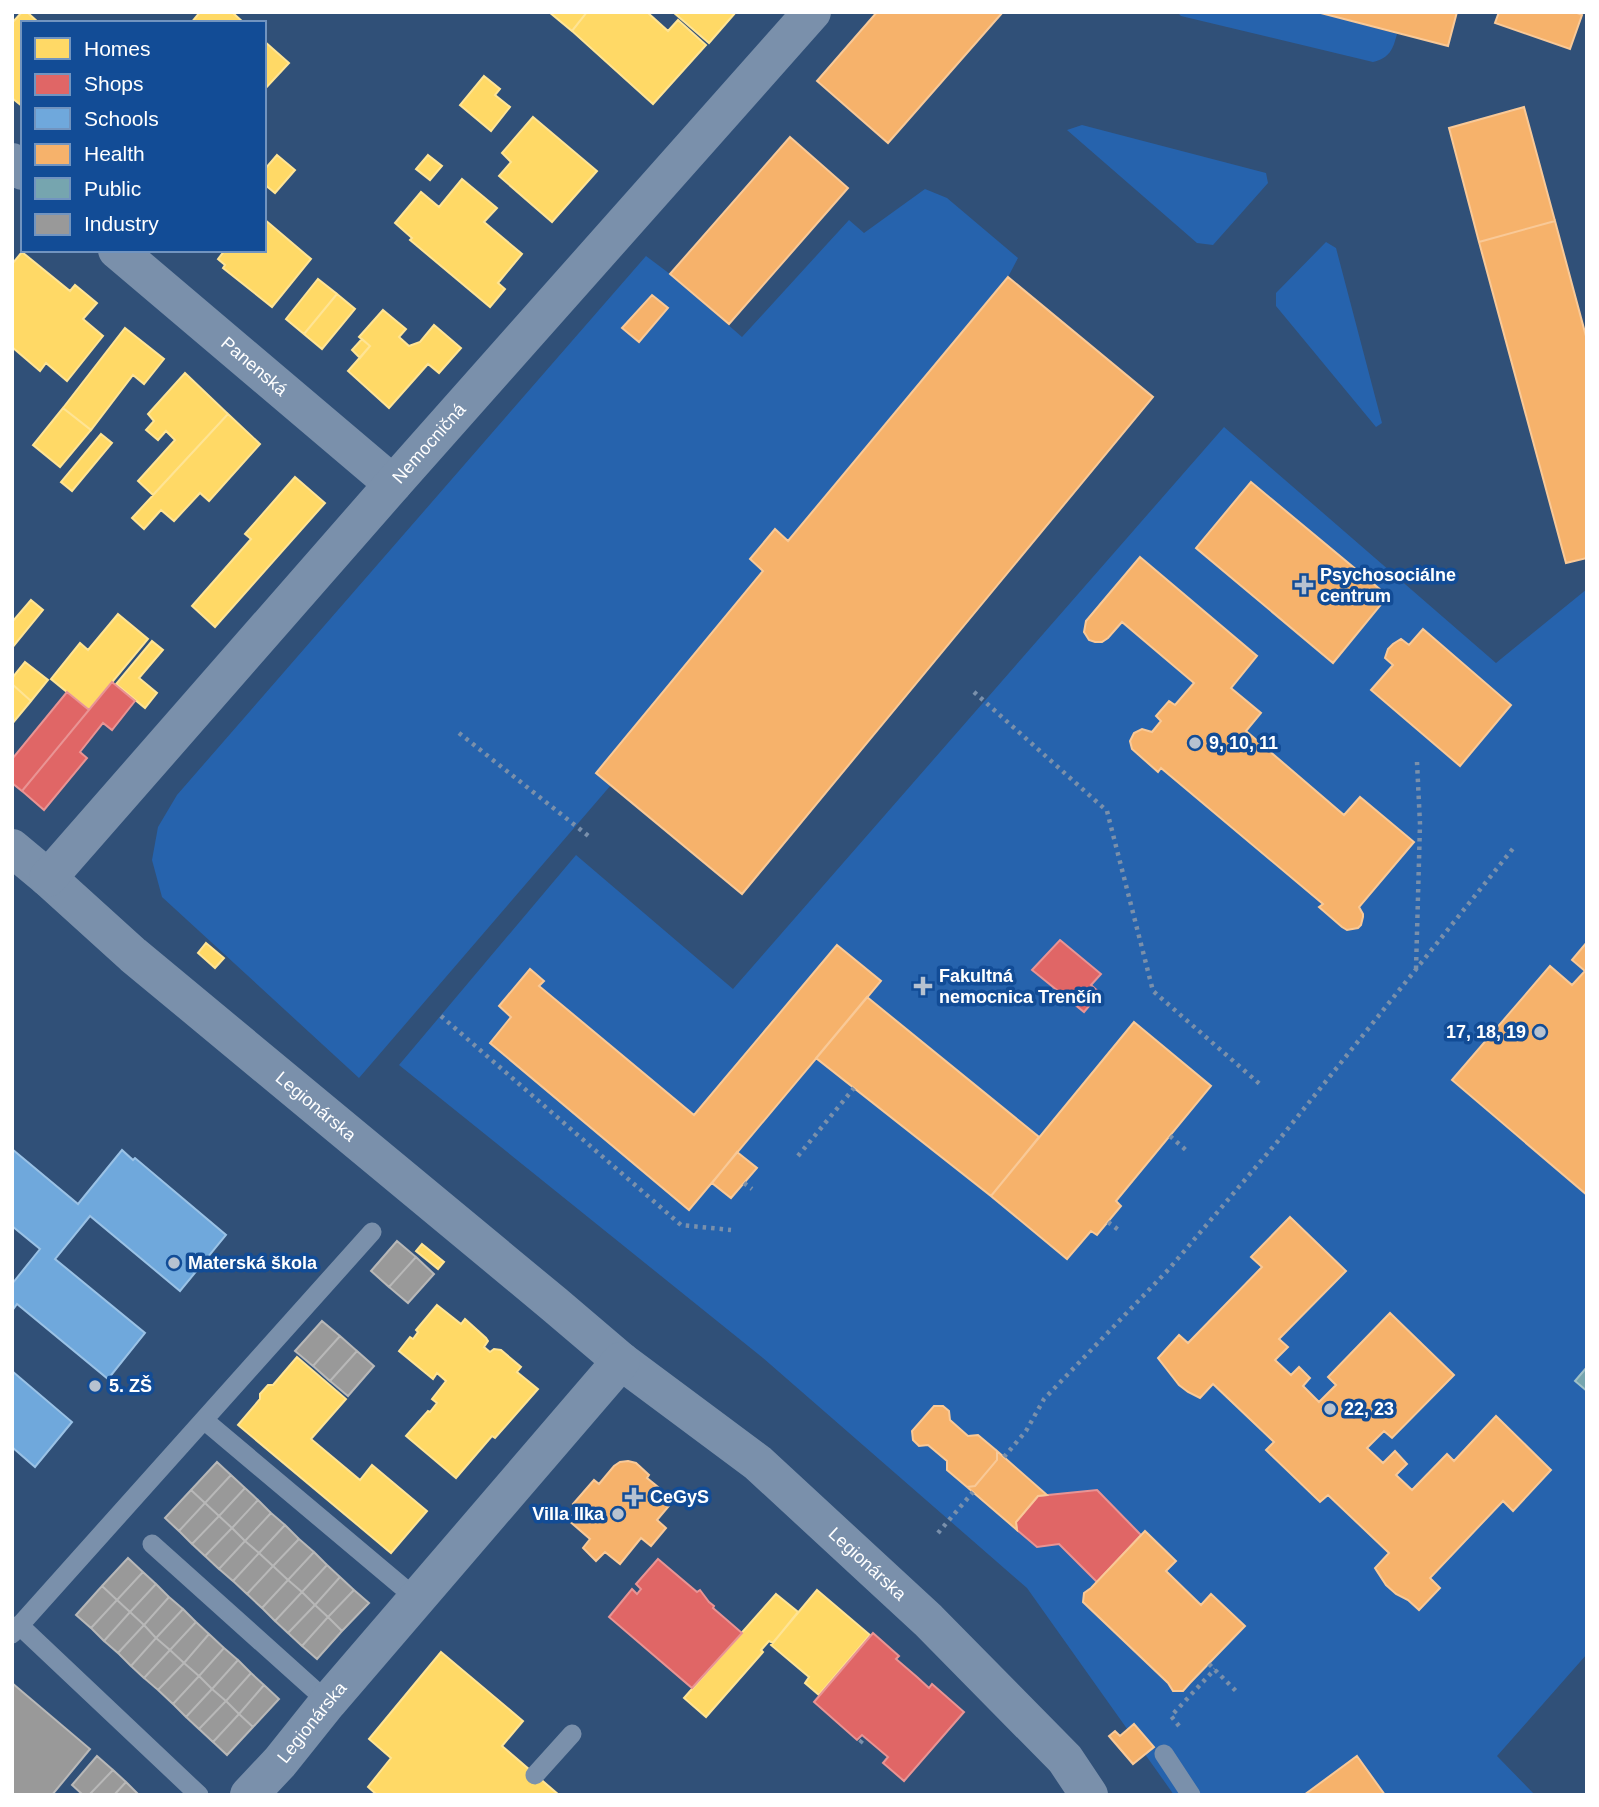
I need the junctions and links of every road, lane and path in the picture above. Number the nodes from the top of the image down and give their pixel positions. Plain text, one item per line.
1 (812, 12) edge
2 (119, 252) edge
3 (393, 484) junction
4 (974, 692) dead end
5 (458, 733) dead end
6 (1417, 762) dead end
7 (591, 838) dead end
8 (1516, 846) dead end
9 (12, 848) edge
10 (48, 878) junction
11 (1416, 970) junction
12 (441, 1016) dead end
13 (1262, 1086) dead end
14 (854, 1088) dead end
15 (1170, 1136) dead end
16 (1187, 1151) dead end
17 (798, 1156) dead end
18 (744, 1183) dead end
19 (752, 1189) dead end
20 (1108, 1222) dead end
21 (731, 1230) dead end
22 (1120, 1231) dead end
23 (372, 1232) dead end
24 (621, 1361) junction
25 (204, 1420) junction
26 (1004, 1457) dead end
27 (973, 1492) dead end
28 (938, 1533) dead end
29 (152, 1544) dead end
30 (418, 1600) junction
31 (16, 1630) edge
32 (1209, 1664) dead end
33 (1215, 1669) junction
34 (1236, 1691) dead end
35 (328, 1702) junction
36 (1171, 1716) dead end
37 (572, 1734) dead end
38 (865, 1737) dead end
39 (860, 1743) dead end
40 (1164, 1754) dead end
41 (535, 1774) dead end
42 (199, 1795) edge
43 (249, 1795) edge
44 (1089, 1795) edge
45 (1191, 1795) edge

1 - 3 street, Nemocničná
2 - 3 street, Panenská
3 - 10 street, Nemocničná
4 - 13 path
5 - 7 path
6 - 11 path
8 - 11 path
9 - 10 street, Legionárska
10 - 24 street, Legionárska
11 - 26 path
12 - 21 path
14 - 17 path
15 - 16 path
18 - 19 path
20 - 22 path
23 - 25 lane
24 - 30 street, Legionárska
24 - 44 street, Legionárska
25 - 30 lane
25 - 31 lane
27 - 28 path
29 - 35 lane
30 - 35 street, Legionárska
31 - 42 lane
32 - 33 path
33 - 34 path
33 - 36 path
35 - 43 street, Legionárska
37 - 41 lane
38 - 39 path
40 - 45 lane

